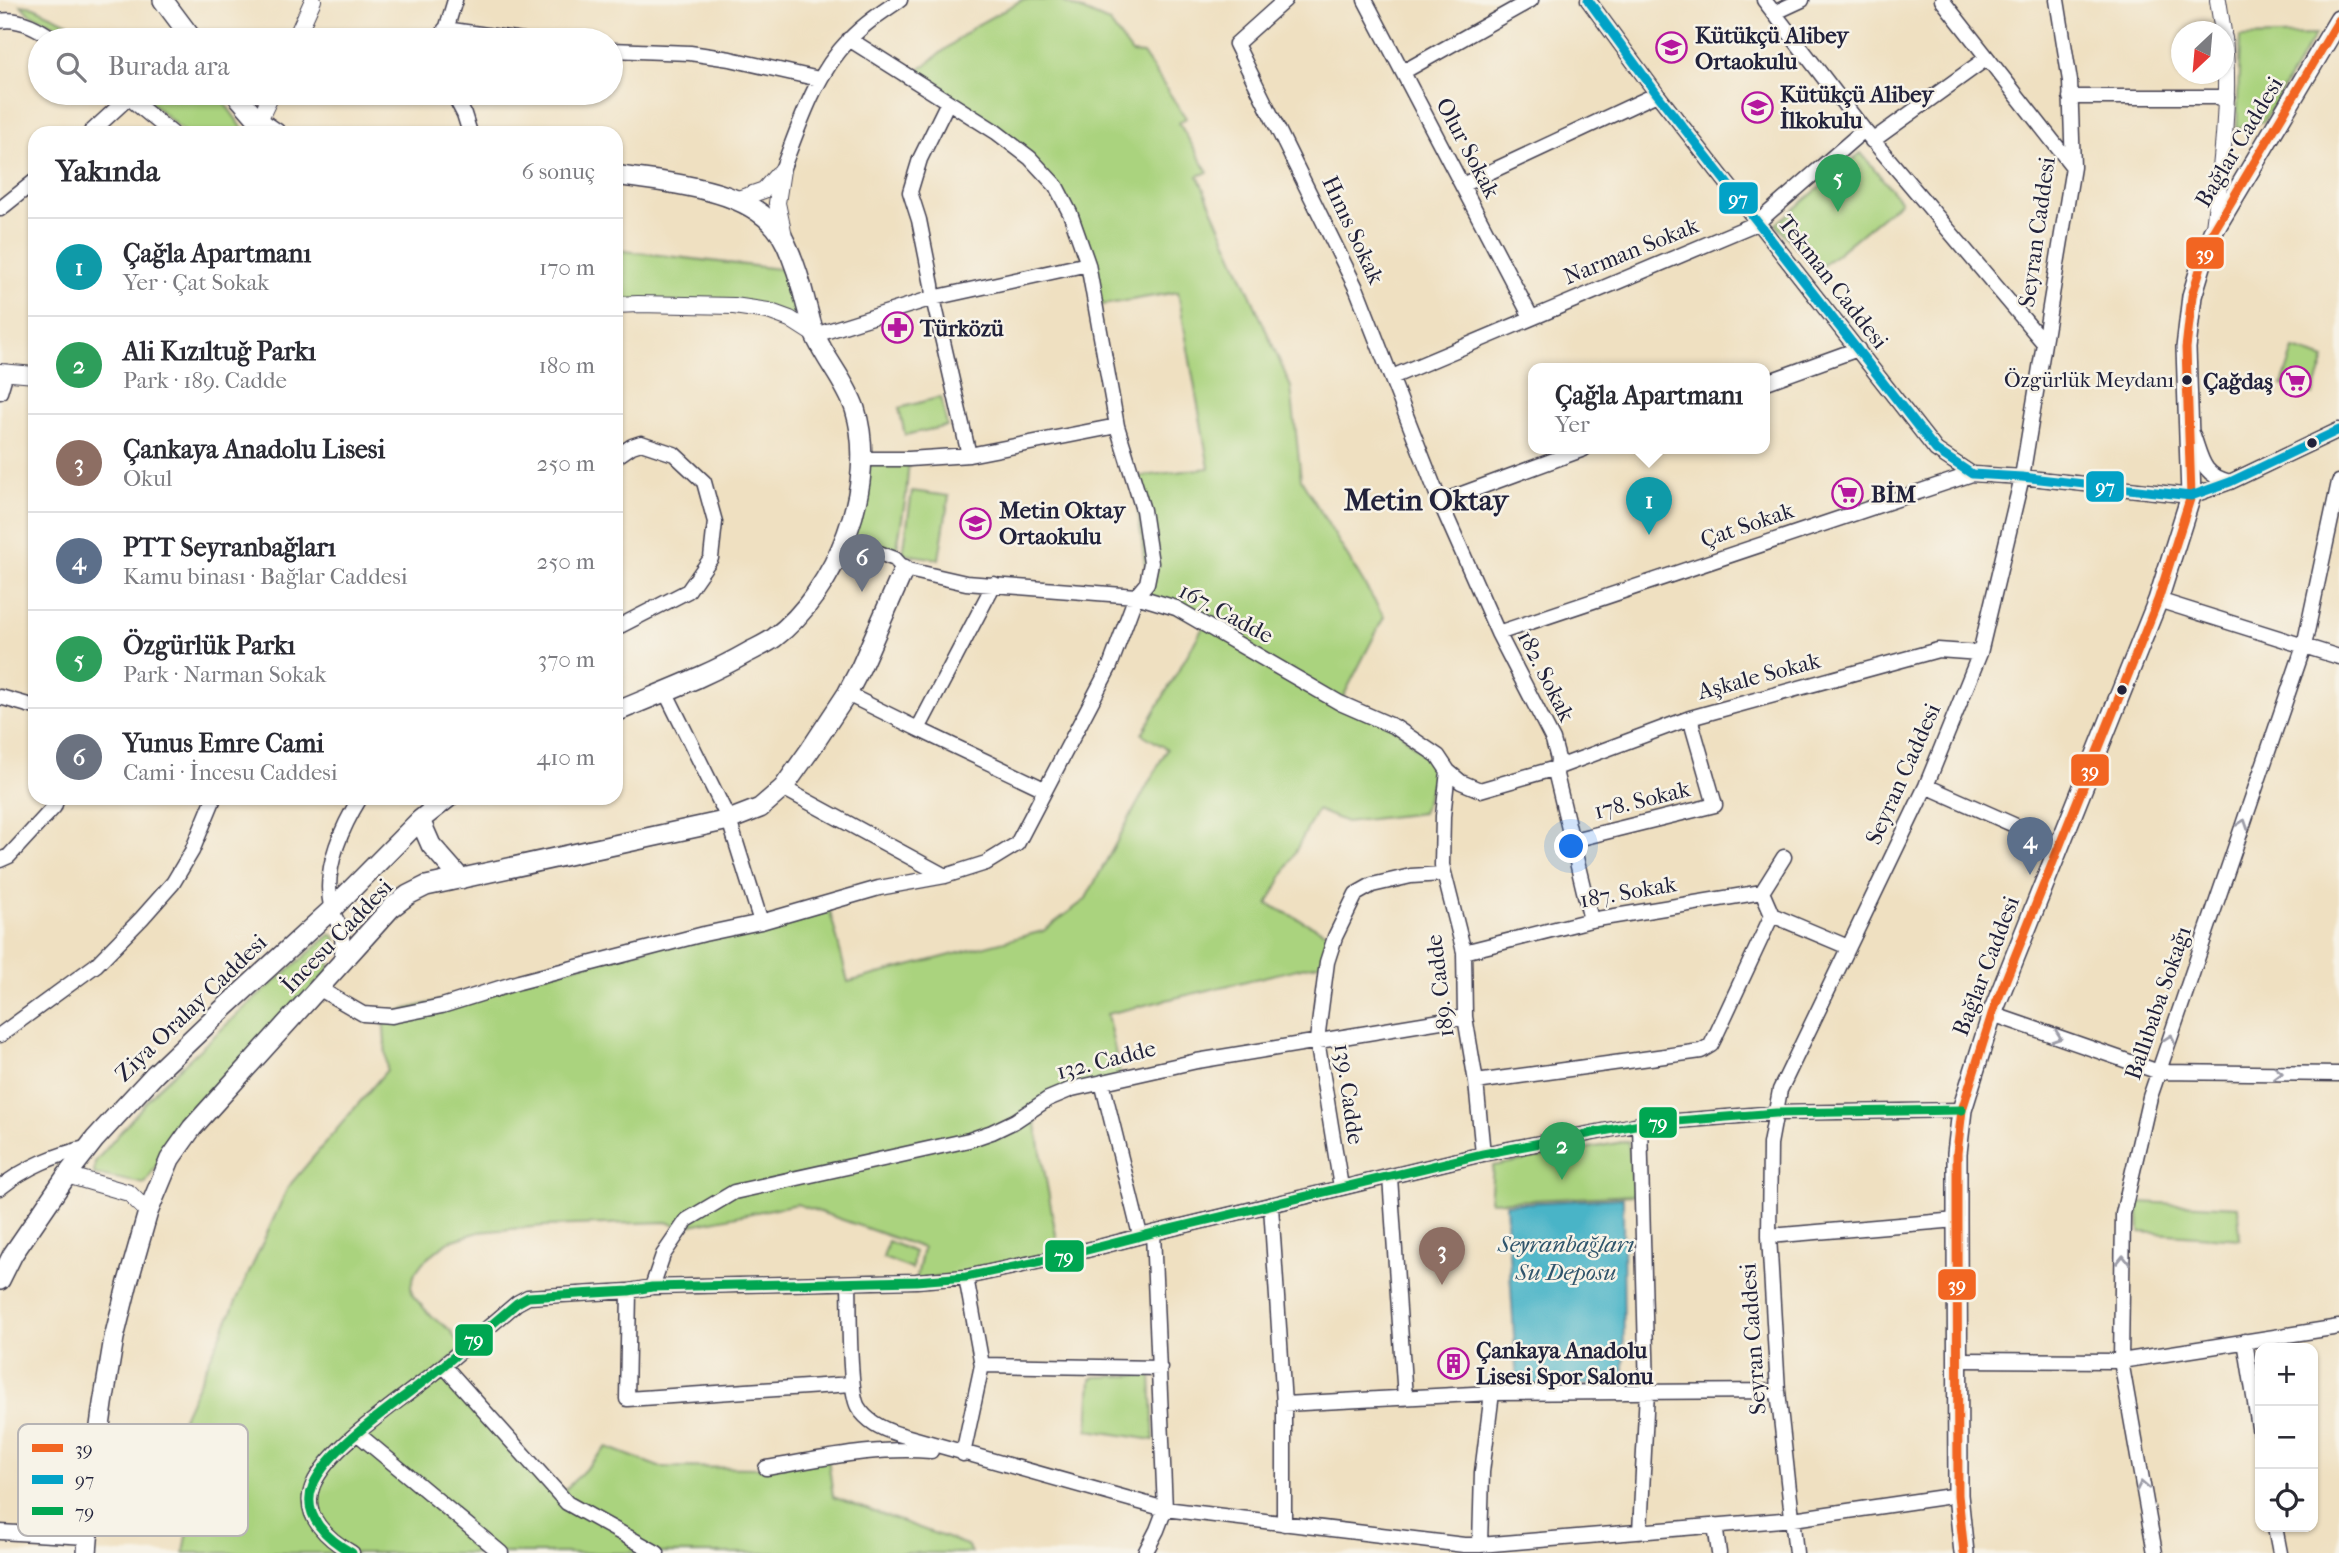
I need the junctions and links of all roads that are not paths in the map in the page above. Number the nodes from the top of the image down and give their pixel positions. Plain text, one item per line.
1 (163, 0) edge
2 (313, 0) edge
3 (455, 0) edge
4 (900, 0) edge
5 (1285, 0) edge
6 (1365, 0) edge
7 (1531, 0) edge
8 (1588, 0) edge
9 (1764, 0) edge
10 (1802, 0) edge
11 (1942, 0) edge
12 (2057, 0) edge
13 (2218, 0) edge
14 (1774, 13) junction
15 (2339, 20) edge
16 (0, 21) edge
17 (2221, 21) edge
18 (37, 28) edge
19 (184, 28) edge
20 (300, 28) edge
21 (446, 28) edge
22 (849, 39) junction
23 (2333, 45) edge
24 (623, 50) edge
25 (1987, 58) junction
26 (1403, 72) junction
27 (820, 79) junction
28 (2226, 84) edge
29 (1657, 94) junction
30 (2070, 97) junction
31 (2227, 97) junction
32 (948, 102) junction
33 (117, 105) edge
34 (138, 105) edge
35 (244, 105) edge
36 (269, 105) edge
37 (459, 105) edge
38 (97, 126) edge
39 (164, 126) edge
40 (261, 126) edge
41 (264, 126) edge
42 (468, 126) edge
43 (1868, 135) junction
44 (2073, 167) junction
45 (782, 170) junction
46 (623, 176) edge
47 (1462, 185) junction
48 (28, 187) edge
49 (735, 200) junction
50 (0, 209) edge
51 (1757, 223) junction
52 (2213, 232) junction
53 (784, 240) junction
54 (1088, 264) junction
55 (933, 298) junction
56 (623, 305) edge
57 (1531, 317) junction
58 (815, 335) junction
59 (2043, 342) junction
60 (1857, 349) junction
61 (3, 372) edge
62 (28, 374) edge
63 (1392, 377) junction
64 (1770, 381) edge
65 (0, 393) edge
66 (2187, 421) junction
67 (1117, 426) junction
68 (2339, 430) edge
69 (623, 452) edge
70 (1570, 454) edge
71 (969, 455) junction
72 (860, 459) junction
73 (1972, 474) junction
74 (2022, 477) junction
75 (2230, 482) junction
76 (2339, 482) edge
77 (2191, 496) junction
78 (1440, 502) junction
79 (845, 540) junction
80 (904, 569) junction
81 (994, 584) junction
82 (1136, 596) junction
83 (2158, 600) junction
84 (623, 624) edge
85 (1498, 633) junction
86 (2304, 646) junction
87 (1980, 653) junction
88 (2339, 657) edge
89 (665, 691) junction
90 (847, 694) junction
91 (0, 697) edge
92 (28, 705) edge
93 (623, 709) edge
94 (1690, 718) junction
95 (918, 729) junction
96 (1556, 768) junction
97 (1448, 771) junction
98 (1926, 786) junction
99 (783, 788) junction
100 (1044, 789) junction
101 (55, 805) edge
102 (211, 805) edge
103 (356, 805) edge
104 (439, 805) edge
105 (420, 820) junction
106 (729, 820) junction
107 (1573, 840) junction
108 (2059, 845) junction
109 (1784, 857) dead end
110 (0, 860) edge
111 (1443, 874) junction
112 (945, 876) junction
113 (461, 878) junction
114 (1762, 891) junction
115 (331, 910) junction
116 (1772, 915) junction
117 (1591, 920) junction
118 (761, 922) junction
119 (1848, 947) junction
120 (1464, 952) junction
121 (341, 964) junction
122 (318, 988) junction
123 (1993, 1014) junction
124 (1465, 1017) junction
125 (0, 1035) edge
126 (1317, 1040) junction
127 (2159, 1072) junction
128 (2339, 1074) edge
129 (1102, 1082) junction
130 (1476, 1082) junction
131 (1962, 1110) junction
132 (1776, 1113) junction
133 (1640, 1124) junction
134 (89, 1146) junction
135 (1483, 1154) junction
136 (68, 1175) junction
137 (1390, 1177) junction
138 (1340, 1187) junction
139 (0, 1188) edge
140 (1272, 1206) junction
141 (148, 1212) junction
142 (1956, 1220) junction
143 (1147, 1234) junction
144 (1769, 1236) junction
145 (966, 1277) junction
146 (0, 1280) edge
147 (849, 1283) junction
148 (652, 1287) junction
149 (629, 1291) junction
150 (2339, 1327) edge
151 (2245, 1341) junction
152 (1959, 1360) junction
153 (2121, 1361) junction
154 (982, 1365) junction
155 (444, 1366) junction
156 (1160, 1368) junction
157 (852, 1384) junction
158 (1647, 1391) junction
159 (1779, 1391) junction
160 (1492, 1393) junction
161 (1405, 1398) junction
162 (1284, 1404) junction
163 (2255, 1406) edge
164 (101, 1424) edge
165 (358, 1434) junction
166 (963, 1454) junction
167 (766, 1468) dead end
168 (1958, 1494) junction
169 (1165, 1509) junction
170 (1793, 1519) junction
171 (1284, 1524) junction
172 (1715, 1525) junction
173 (0, 1532) edge
174 (1640, 1532) junction
175 (2276, 1532) edge
176 (18, 1535) edge
177 (27, 1536) edge
178 (87, 1545) edge
179 (1480, 1545) junction
180 (1464, 1549) edge
181 (352, 1553) edge
182 (501, 1553) edge
183 (657, 1553) edge
184 (1144, 1553) edge
185 (1719, 1553) edge
186 (1796, 1553) edge
187 (1964, 1553) edge
188 (2155, 1553) edge
189 (2280, 1553) edge

1 - 19 main road
2 - 20 street
3 - 21 street
4 - 22 street
5 - 63 street, Hınıs Sokak
6 - 26 street, Olur Sokak
7 - 26 street
8 - 29 street, Tekman Caddesi
9 - 14 street
10 - 14 street
11 - 25 street
12 - 30 street, Seyran Caddesi
13 - 17 street
14 - 43 street
15 - 23 main road, Bağlar Caddesi
16 - 18 street
22 - 27 street
22 - 32 street
23 - 52 main road, Bağlar Caddesi
24 - 27 street
25 - 43 street, Narman Sokak
25 - 44 street
26 - 47 street, Olur Sokak
27 - 45 street
28 - 31 street
29 - 47 street
29 - 51 street, Tekman Caddesi
30 - 31 street
30 - 44 street, Seyran Caddesi
31 - 52 street
32 - 54 street
32 - 55 street
33 - 38 street
34 - 39 street
35 - 40 main road
36 - 41 street
37 - 42 street
43 - 51 street, Narman Sokak
43 - 59 street
44 - 59 street, Seyran Caddesi
45 - 49 street
45 - 53 street
46 - 49 main road
47 - 57 street, Olur Sokak
48 - 50 street
49 - 53 main road
51 - 57 street, Narman Sokak
51 - 60 street, Tekman Caddesi
52 - 66 main road, Bağlar Caddesi
53 - 58 main road
54 - 55 street
54 - 67 street
55 - 58 street
55 - 71 street
56 - 58 street
57 - 63 street, Narman Sokak
58 - 72 main road
59 - 74 street, Seyran Caddesi
60 - 64 street
60 - 73 street, Tekman Caddesi
61 - 62 street
61 - 65 street
63 - 78 street, Hınıs Sokak
66 - 75 street, Bağlar Caddesi
66 - 77 main road, Bağlar Caddesi
67 - 71 street
67 - 82 street
68 - 75 street
69 - 84 street
70 - 78 street
71 - 72 street
72 - 79 main road
73 - 74 street
73 - 85 street, Çat Sokak
74 - 77 street
74 - 87 street, Seyran Caddesi
75 - 77 street
76 - 86 street, Ballıbaba Sokağı
77 - 83 main road, Bağlar Caddesi
78 - 85 street, 182. Sokak
79 - 80 street, 167. Cadde
79 - 89 main road
80 - 81 street, 167. Cadde
80 - 90 main road, İncesu Caddesi
81 - 82 street, 167. Cadde
81 - 95 street
82 - 97 street, 167. Cadde
82 - 100 street
83 - 86 street
83 - 108 main road, Bağlar Caddesi
85 - 96 street, 182. Sokak
86 - 88 street
127 -> 86 street, Ballıbaba Sokağı
87 - 94 street, Aşkale Sokak
87 - 98 street, Seyran Caddesi
89 - 93 main road
89 - 106 street
90 - 95 street
90 - 99 main road, İncesu Caddesi
91 - 92 street
94 - 96 street, Aşkale Sokak
94 - 107 street, 178. Sokak
95 - 100 street
96 - 97 street, 167. Cadde
96 - 107 street, 182. Sokak
97 - 111 street, 189. Cadde
98 - 108 street
98 - 119 street, Seyran Caddesi
99 - 106 main road, İncesu Caddesi
99 - 112 street
100 - 112 street
101 - 110 street
102 - 125 street
103 - 115 street
104 - 105 main road, Ziya Oralay Caddesi
105 - 113 main road
105 - 115 main road, Ziya Oralay Caddesi
106 - 113 main road, İncesu Caddesi
106 - 118 street
107 - 117 street, 182. Sokak
108 - 123 main road, Bağlar Caddesi
109 - 114 street
111 - 120 street, 189. Cadde
111 - 126 street, 139. Cadde
112 - 118 street
113 - 121 main road, İncesu Caddesi
114 - 116 street
114 - 117 street, 187. Sokak
115 - 121 street
115 - 134 main road, Ziya Oralay Caddesi
116 - 119 street
116 - 130 street
117 - 120 street, 187. Sokak
118 - 122 street
119 - 132 street, Seyran Caddesi
120 - 124 street, 189. Cadde
121 - 122 main road, İncesu Caddesi
122 - 141 main road, İncesu Caddesi
123 -> 127 street
123 - 131 main road, Bağlar Caddesi
124 - 126 street, 132. Cadde
124 - 130 street, 189. Cadde
126 - 129 street, 132. Cadde
126 - 138 street, 139. Cadde
127 -> 128 street
153 -> 127 street, Ballıbaba Sokağı
129 - 143 street
129 - 148 street, 132. Cadde
130 - 135 street, 189. Cadde
131 - 132 street
131 - 142 main road, Bağlar Caddesi
132 - 133 street
132 - 144 street, Seyran Caddesi
133 - 135 street
133 - 158 street
134 - 136 main road, Ziya Oralay Caddesi
134 - 139 street
135 - 137 street
136 - 141 street
136 - 146 main road, Ziya Oralay Caddesi
137 - 138 street
137 - 161 street
138 - 140 street
140 - 143 street
140 - 162 street
141 - 164 main road, İncesu Caddesi
142 - 144 street
142 - 152 main road, Bağlar Caddesi
143 - 145 street
143 - 156 street
144 - 159 street, Seyran Caddesi
145 - 147 street
145 - 154 street
147 - 148 street
147 - 157 street
148 - 149 street
149 - 155 street
149 - 157 street
150 - 151 street
151 - 153 street
151 - 163 street
152 - 153 street
152 - 168 main road, Bağlar Caddesi
188 -> 153 street, Ballıbaba Sokağı
154 - 156 street
154 - 166 street
155 - 165 street
155 - 183 street
156 - 169 street
157 - 166 street
158 - 159 street
158 - 160 street
158 - 174 street
159 - 170 street, Seyran Caddesi
160 - 161 street
160 - 179 street
161 - 162 street
162 - 171 street
165 - 181 street
165 - 182 street
166 - 167 street
166 - 169 street
168 - 170 street
168 - 187 main road, Bağlar Caddesi
169 - 171 street
169 - 184 street
170 - 172 street
170 - 186 street, Seyran Caddesi
171 - 180 street
172 - 174 street
172 - 185 street
173 - 176 street
174 - 179 street
175 - 189 street
177 - 178 street
179 - 180 street

